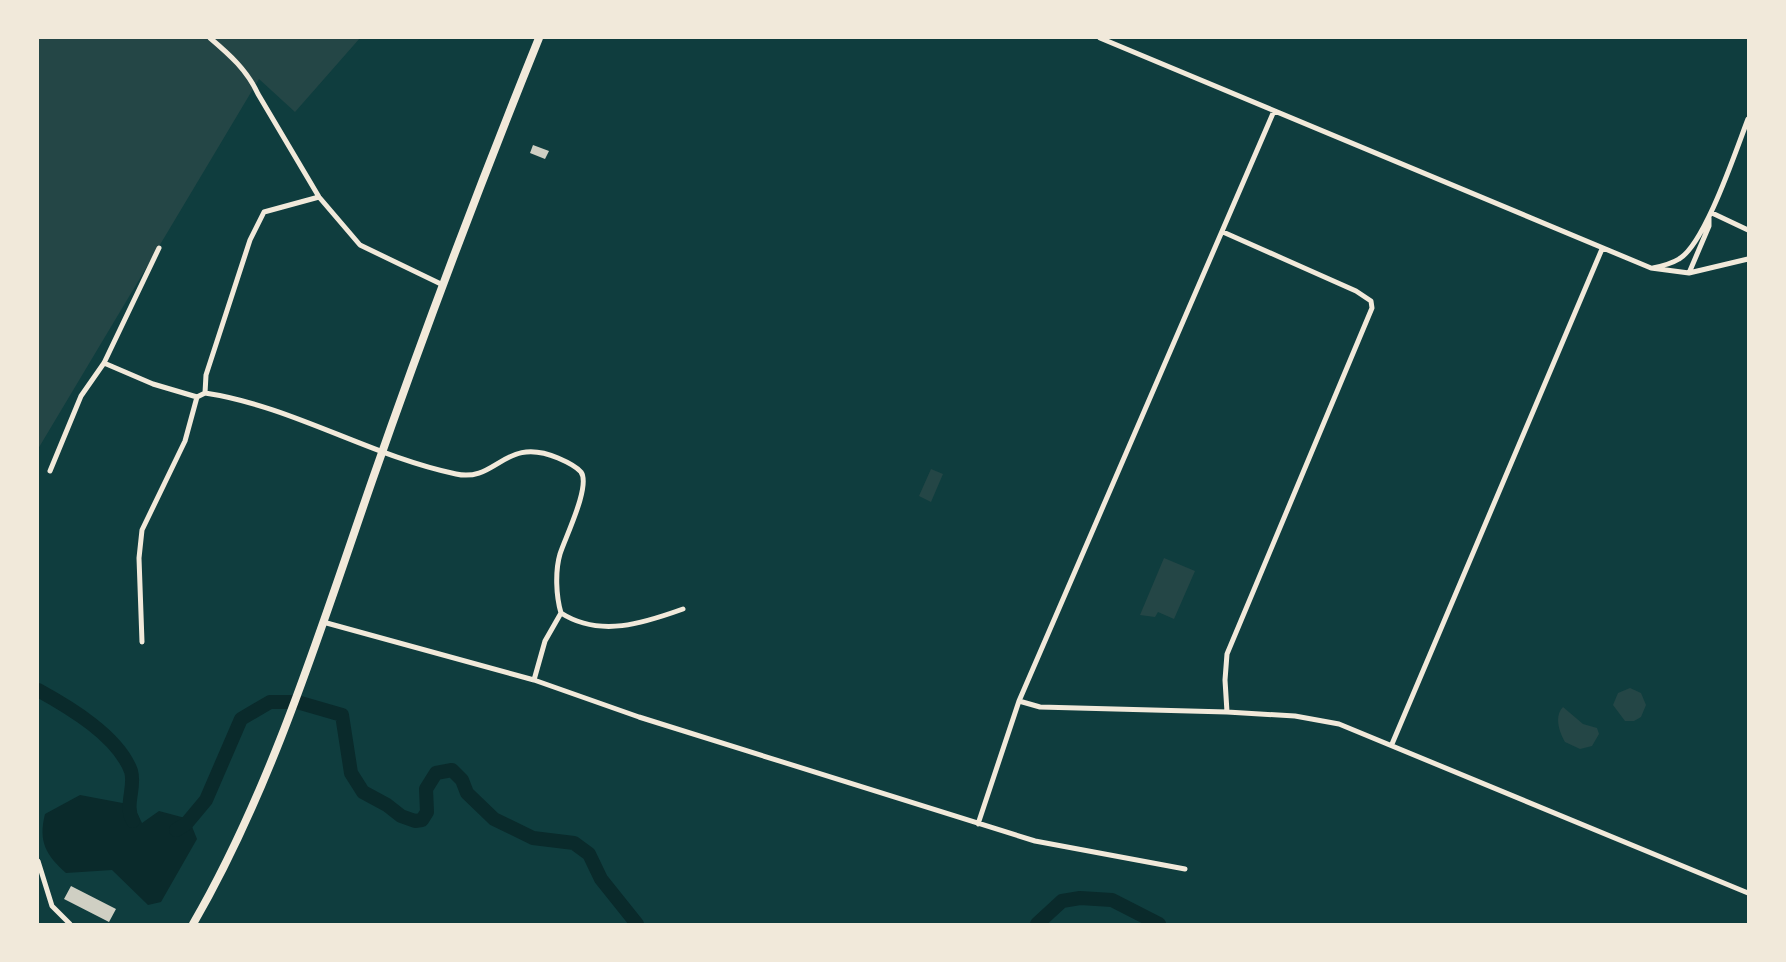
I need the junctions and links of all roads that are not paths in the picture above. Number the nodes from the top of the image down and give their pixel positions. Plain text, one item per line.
1 (210, 38) edge
2 (539, 38) edge
3 (1100, 38) edge
4 (1274, 111) junction
5 (1749, 119) edge
6 (319, 197) junction
7 (1710, 215) junction
8 (1749, 230) edge
9 (1222, 232) junction
10 (159, 248) dead end
11 (1602, 249) junction
12 (1680, 259) junction
13 (1749, 260) edge
14 (1651, 268) junction
15 (1678, 272) junction
16 (1689, 273) junction
17 (443, 285) junction
18 (104, 363) junction
19 (205, 393) junction
20 (197, 397) junction
21 (382, 451) junction
22 (50, 471) dead end
23 (683, 609) dead end
24 (561, 613) junction
25 (323, 622) junction
26 (142, 642) dead end
27 (534, 680) junction
28 (1019, 701) junction
29 (1227, 712) junction
30 (1392, 744) junction
31 (978, 824) junction
32 (38, 861) edge
33 (1185, 868) dead end
34 (1749, 893) edge
35 (70, 924) edge
36 (193, 924) edge

1 - 6 street
2 - 17 main road
3 - 4 street
4 - 9 street
4 - 11 street
5 - 7 street
6 - 17 street
6 - 19 street
7 - 8 street
7 - 12 street
7 - 16 street
9 - 28 street
9 - 29 street
10 - 18 street
11 - 14 street
11 - 30 street
12 - 14 street
12 - 15 street
13 - 16 street
14 - 15 street
15 - 16 street
17 - 21 main road
18 - 20 street
18 - 22 street
19 - 20 street
19 - 21 street
20 - 26 street
21 - 24 street
21 - 25 main road
23 - 24 street
24 - 27 street
25 - 27 street
25 - 36 main road
27 - 31 street
28 - 29 street
28 - 31 street
29 - 30 street
30 - 34 street
31 - 33 street
32 - 35 street

